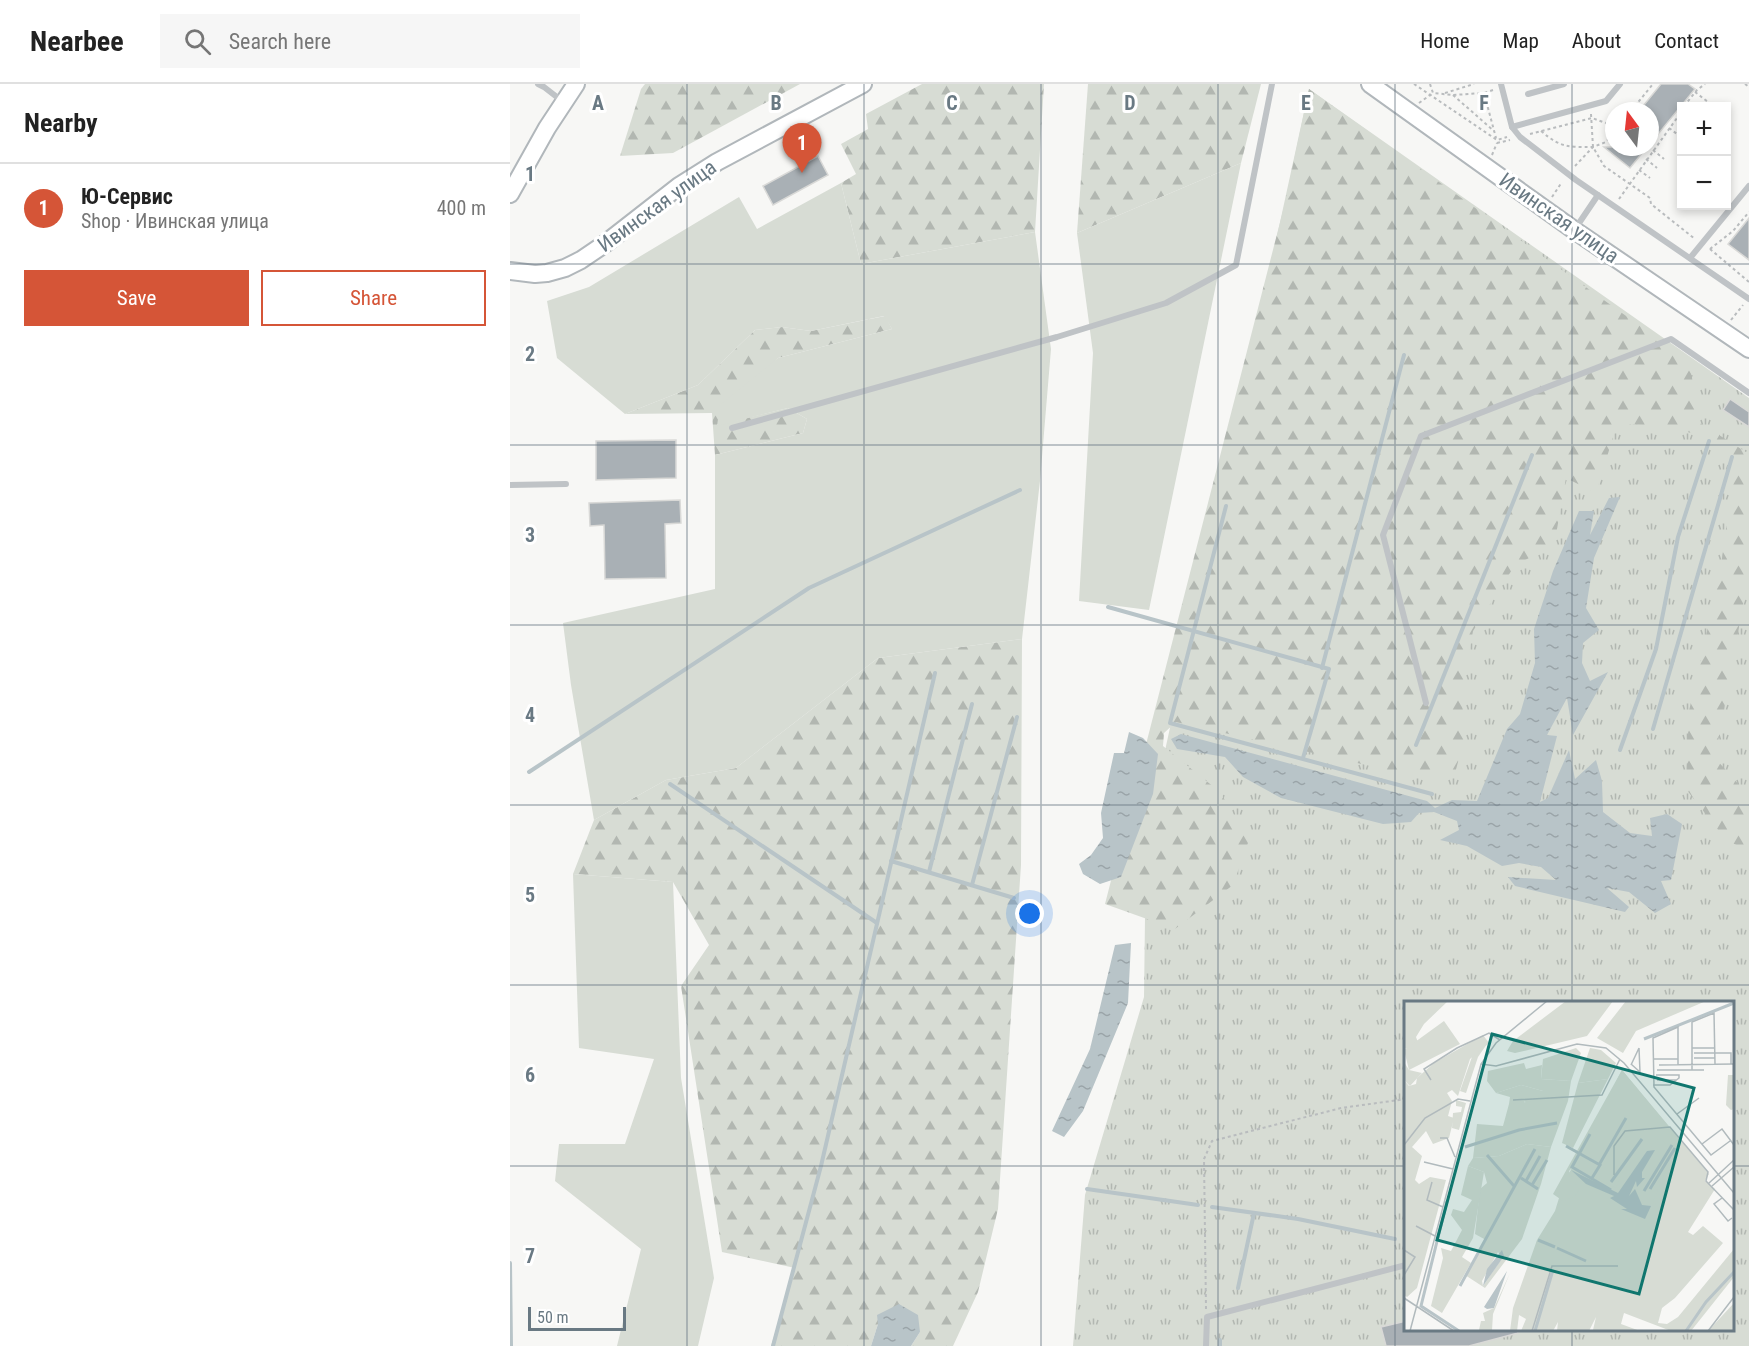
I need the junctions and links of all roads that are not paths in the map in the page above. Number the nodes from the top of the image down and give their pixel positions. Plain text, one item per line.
1 (538, 84) edge
2 (576, 84) edge
3 (862, 84) edge
4 (1272, 84) edge
5 (1370, 84) edge
6 (1501, 84) edge
7 (1564, 84) edge
8 (1620, 84) edge
9 (1528, 94) dead end
10 (563, 102) junction
11 (1512, 127) junction
12 (1749, 186) edge
13 (510, 194) edge
14 (1598, 195) junction
15 (1574, 230) junction
16 (1690, 258) junction
17 (510, 271) edge
18 (1748, 298) edge
19 (1749, 349) edge
20 (1749, 393) edge
21 (732, 428) dead end
22 (566, 484) dead end
23 (510, 485) edge
24 (1426, 703) dead end
25 (1404, 1265) edge
26 (1206, 1346) edge

1 - 10 lane
2 - 10 street
3 - 17 street, Ивинская улица
4 - 21 lane
5 - 15 street, Ивинская улица
6 - 11 lane
7 - 9 lane
8 - 11 lane
10 - 13 street
11 - 14 lane
12 - 16 lane
14 - 15 lane
14 - 16 lane
15 - 19 street, Ивинская улица
16 - 18 lane
20 - 24 lane
22 - 23 lane
25 - 26 lane

